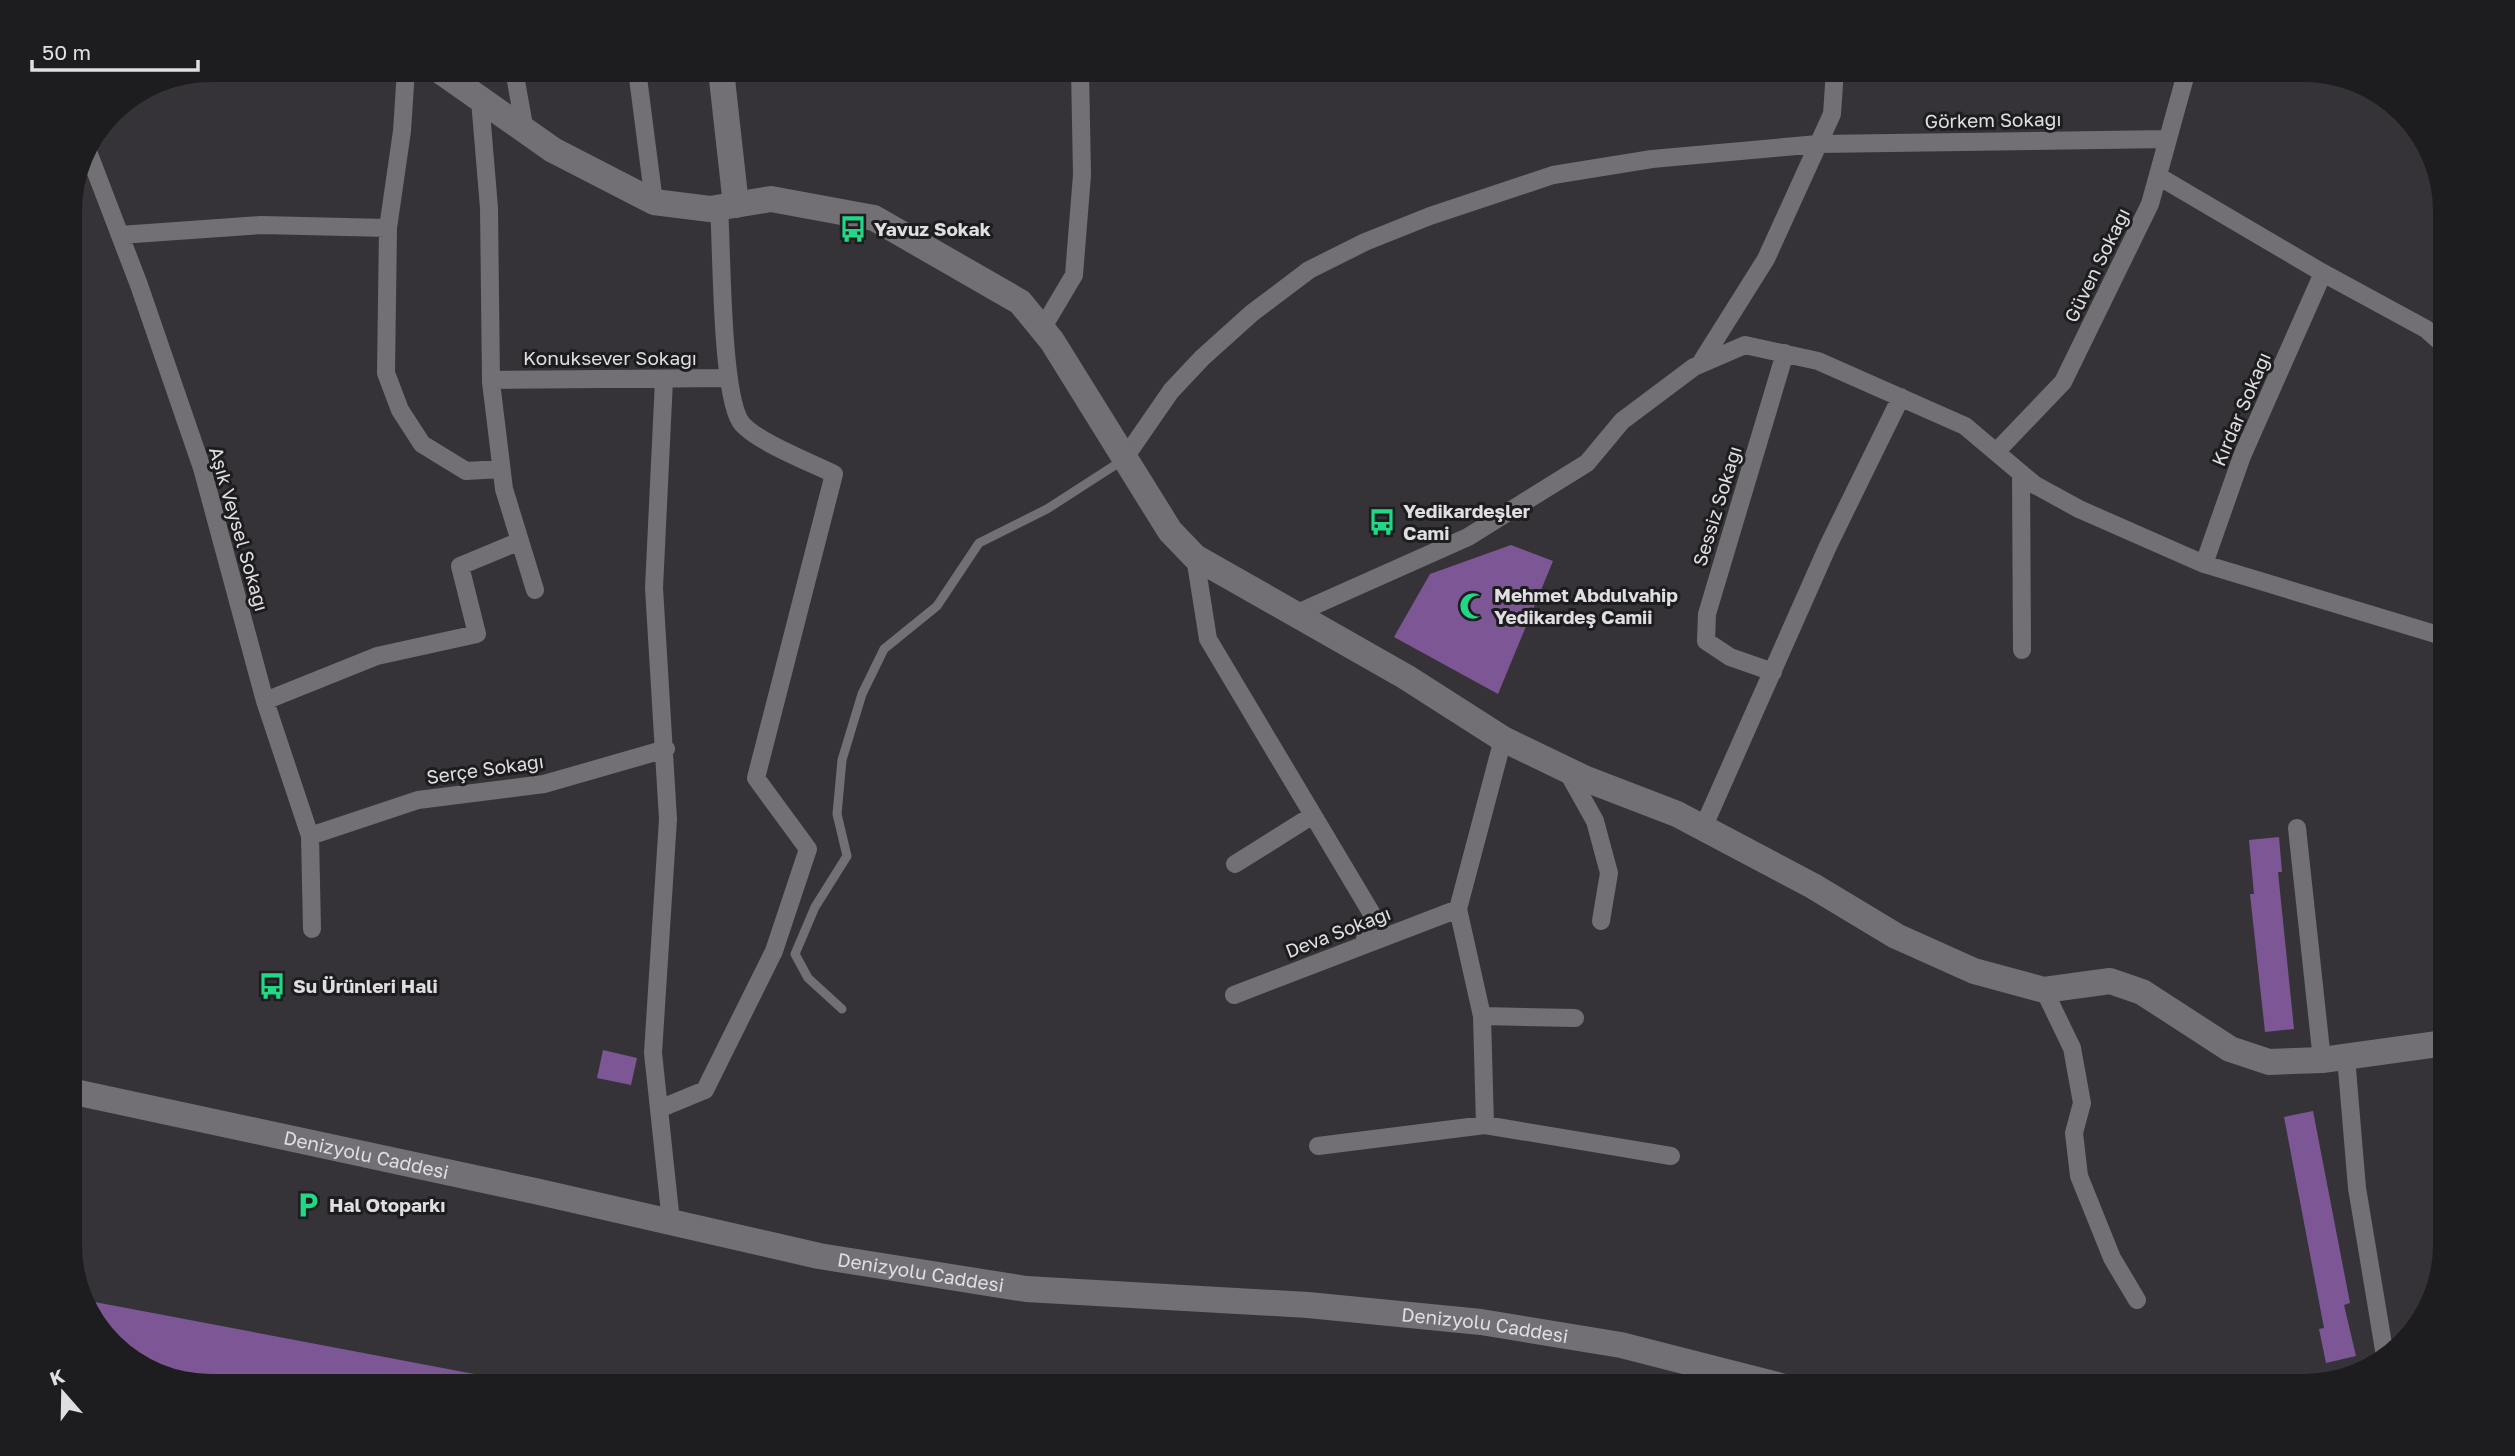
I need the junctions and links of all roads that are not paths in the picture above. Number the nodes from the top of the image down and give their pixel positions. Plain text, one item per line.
1 (405, 82) edge
2 (455, 82) edge
3 (516, 82) edge
4 (638, 82) edge
5 (722, 82) edge
6 (1080, 82) edge
7 (1834, 82) edge
8 (2184, 82) edge
9 (480, 100) junction
10 (526, 131) junction
11 (2168, 139) junction
12 (1818, 144) junction
13 (92, 162) edge
14 (2158, 176) junction
15 (653, 202) junction
16 (728, 206) junction
17 (388, 228) junction
18 (120, 235) junction
19 (2323, 273) junction
20 (1042, 329) junction
21 (2432, 334) edge
22 (1785, 354) junction
23 (1700, 364) junction
24 (729, 378) junction
25 (491, 380) junction
26 (664, 380) junction
27 (1901, 397) junction
28 (1996, 452) junction
29 (1124, 459) junction
30 (502, 470) junction
31 (2021, 473) junction
32 (520, 541) junction
33 (1195, 557) junction
34 (2204, 564) junction
35 (535, 590) dead end
36 (1293, 615) junction
37 (2432, 633) edge
38 (2022, 650) dead end
39 (1773, 672) junction
40 (265, 701) junction
41 (1503, 739) junction
42 (666, 749) junction
43 (1566, 769) junction
44 (1313, 815) junction
45 (1703, 828) junction
46 (2297, 828) dead end
47 (310, 836) junction
48 (1235, 864) dead end
49 (1458, 909) junction
50 (1601, 921) dead end
51 (312, 929) dead end
52 (1364, 943) junction
53 (2044, 990) junction
54 (1234, 995) dead end
55 (842, 1010) dead end
56 (1482, 1016) junction
57 (1576, 1018) dead end
58 (2433, 1044) edge
59 (2334, 1059) junction
60 (83, 1094) edge
61 (659, 1109) junction
62 (1485, 1125) junction
63 (1318, 1146) dead end
64 (1671, 1156) dead end
65 (671, 1222) junction
66 (2137, 1300) dead end
67 (2383, 1346) edge
68 (1734, 1374) edge

1 - 17 street
2 - 9 main road
3 - 10 street
4 - 15 street
5 - 16 main road
6 - 20 street
7 - 12 street
8 - 11 street, Güven Sokağı
9 - 10 main road
9 - 25 street
10 - 15 main road
11 - 12 street, Görkem Sokağı
11 - 14 street, Güven Sokağı
12 - 23 street
12 - 29 street, Görkem Sokağı
13 - 18 street, Aşık Veysel Sokağı
14 - 19 street
14 - 28 street, Güven Sokağı
15 - 16 main road
16 - 20 main road
16 - 24 street
17 - 18 street
17 - 30 street
18 - 40 street, Aşık Veysel Sokağı
19 - 21 street
19 - 34 street, Kırdar Sokağı
20 - 29 main road
22 - 23 street
22 - 27 street
22 - 39 street, Sessiz Sokağı
23 - 36 street
24 - 26 street, Konuksever Sokağı
24 - 61 street
25 - 26 street, Konuksever Sokağı
25 - 30 street
26 - 42 street
27 - 28 street
27 - 39 street
28 - 31 street
29 - 33 main road
29 - 55 lane
30 - 32 street
31 - 34 street
31 - 38 street
32 - 35 street
32 - 40 street
33 - 36 main road
33 - 44 street
34 - 37 street
36 - 41 main road
39 - 45 street
40 - 47 street, Aşık Veysel Sokağı
41 - 43 main road
41 - 49 street
42 - 47 street, Serçe Sokağı
42 - 61 street
43 - 45 main road
43 - 50 street
44 - 48 street
44 - 52 street
45 - 53 main road
46 - 59 street
47 - 51 street, Aşık Veysel Sokağı
49 - 52 street, Deva Sokağı
49 - 56 street
52 - 54 street, Deva Sokağı
53 - 59 main road
53 - 66 street
56 - 57 street
56 - 62 street
58 - 59 main road
59 - 67 street
60 - 65 main road, Denizyolu Caddesi
61 - 65 street
62 - 63 street
62 - 64 street
65 - 68 main road, Denizyolu Caddesi

